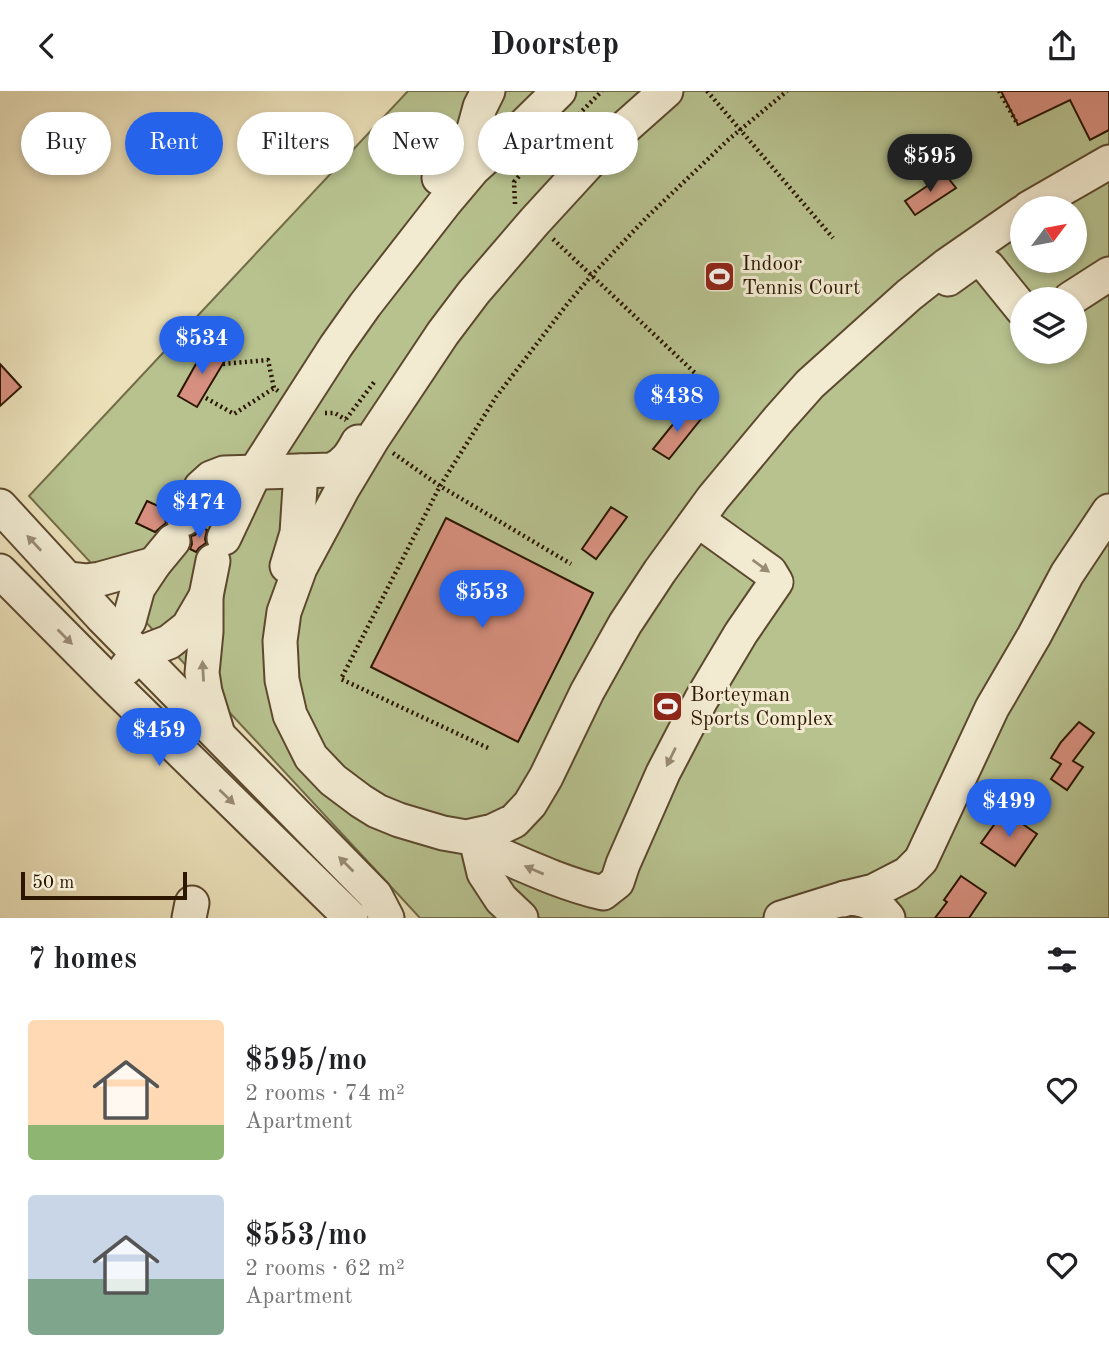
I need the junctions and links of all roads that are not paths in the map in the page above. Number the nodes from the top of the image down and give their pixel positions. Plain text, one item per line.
1 (488, 91) edge
2 (559, 91) edge
3 (648, 91) edge
4 (666, 91) edge
5 (481, 112) edge
6 (538, 112) edge
7 (478, 155) edge
8 (1109, 162) edge
9 (1109, 173) edge
10 (1050, 196) edge
11 (1070, 196) edge
12 (1010, 221) edge
13 (1010, 233) edge
14 (1109, 274) edge
15 (1109, 285) edge
16 (1016, 287) edge
17 (1087, 288) edge
18 (1010, 294) edge
19 (1087, 299) edge
20 (369, 435) junction
21 (300, 482) junction
22 (249, 486) junction
23 (343, 488) junction
24 (0, 506) edge
25 (1109, 511) edge
26 (706, 526) junction
27 (169, 544) junction
28 (213, 567) junction
29 (0, 571) edge
30 (68, 579) junction
31 (129, 621) dead end
32 (138, 654) junction
33 (112, 684) junction
34 (219, 737) junction
35 (485, 852) junction
36 (921, 860) junction
37 (836, 908) edge
38 (351, 918) edge
39 (387, 918) edge
40 (521, 918) edge
41 (780, 918) edge
42 (888, 918) edge
43 (900, 918) edge

1 - 5 street
2 - 6 street
3 - 20 street
4 - 20 street
7 - 22 street
8 - 10 street
9 - 11 street
12 - 23 street
13 - 16 street
14 - 17 street
15 - 19 street
18 - 26 street
20 - 21 street
20 - 23 street
21 - 22 street
21 - 23 street
21 - 35 street
22 - 27 street
22 - 28 street
30 -> 24 street
25 - 36 street
26 - 35 street
26 -> 35 street
27 - 28 street
27 - 30 street
27 - 31 street
28 - 32 street
34 -> 28 street
29 -> 33 street
30 - 32 street
32 - 33 street
32 - 34 street
33 -> 38 street
39 -> 34 street
35 - 40 street
36 - 37 street
36 - 43 street
37 - 41 street
37 - 42 street

